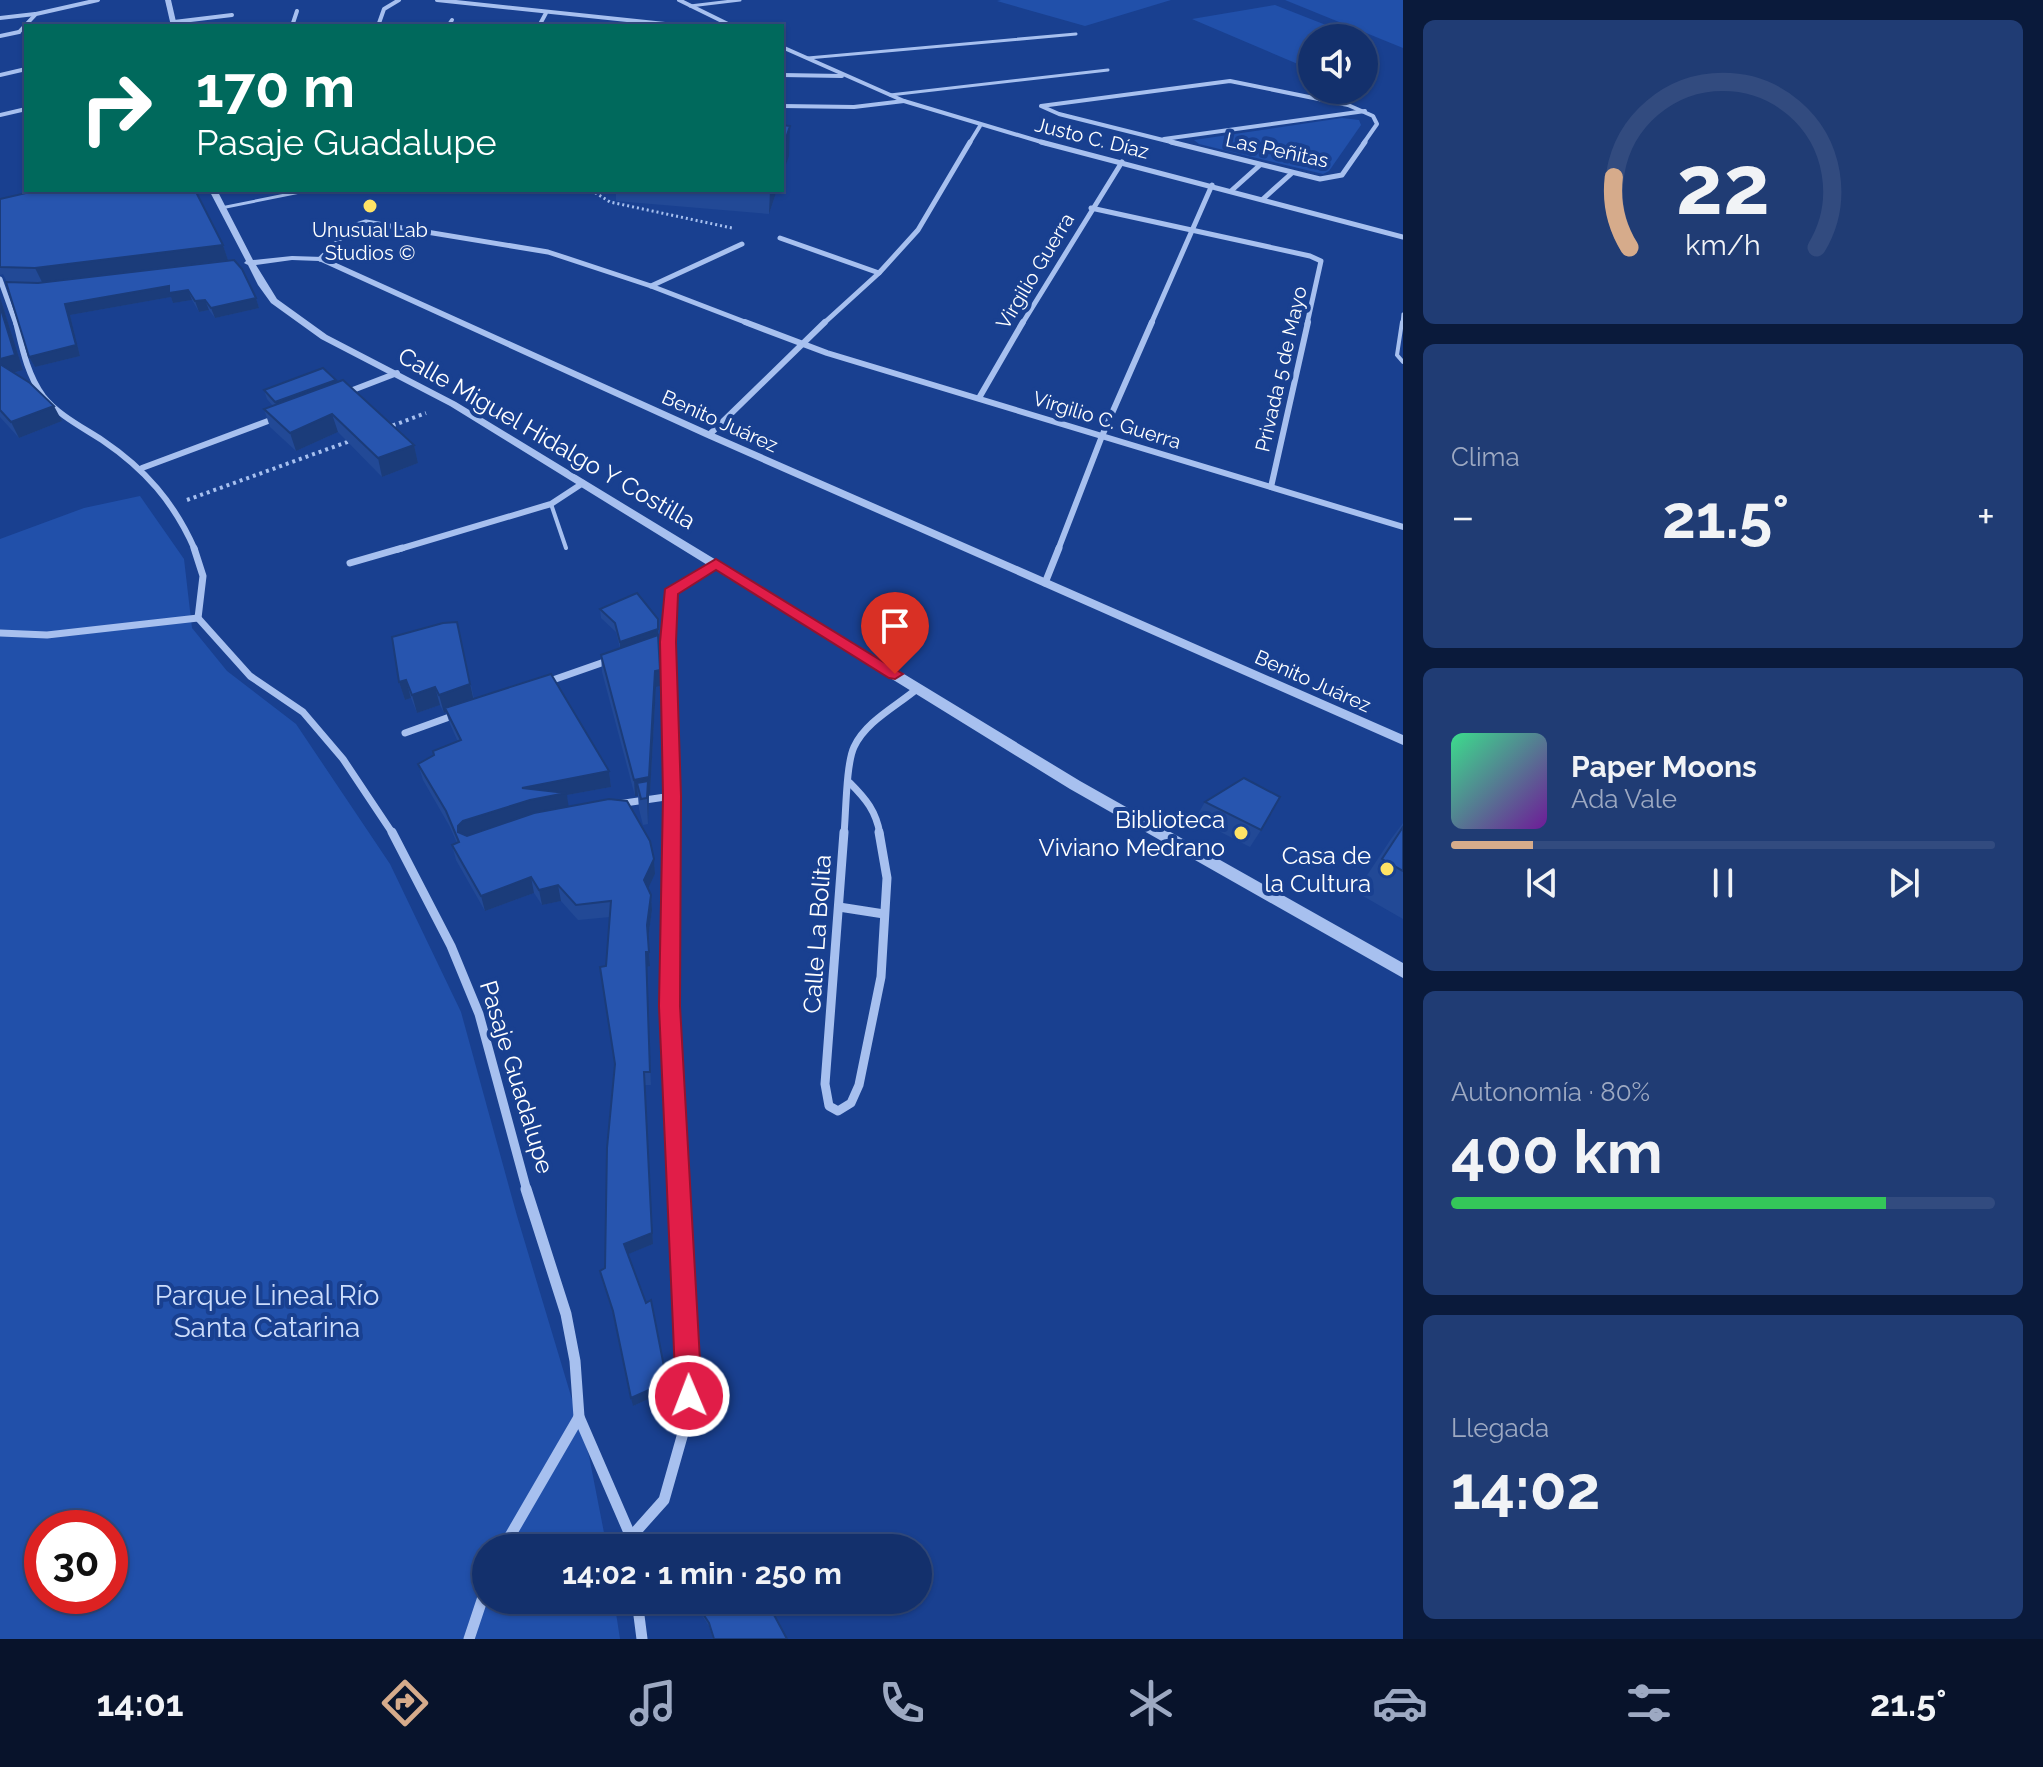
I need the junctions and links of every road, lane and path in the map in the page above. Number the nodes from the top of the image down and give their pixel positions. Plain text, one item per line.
1 (98, 0) edge
2 (168, 0) edge
3 (399, 0) edge
4 (437, 0) edge
5 (679, 0) edge
6 (740, 0) edge
7 (690, 6) junction
8 (297, 11) dead end
9 (546, 13) junction
10 (36, 14) junction
11 (232, 15) dead end
12 (0, 18) edge
13 (452, 20) dead end
14 (625, 23) edge
15 (27, 24) edge
16 (174, 24) edge
17 (293, 24) edge
18 (379, 24) edge
19 (449, 24) edge
20 (540, 24) edge
21 (728, 24) edge
22 (24, 27) edge
23 (19, 32) junction
24 (1076, 34) dead end
25 (0, 36) edge
26 (24, 36) edge
27 (784, 48) edge
28 (808, 58) junction
29 (24, 69) edge
30 (1108, 70) dead end
31 (0, 75) edge
32 (784, 75) edge
33 (847, 76) junction
34 (890, 95) junction
35 (904, 101) junction
36 (784, 106) edge
37 (24, 109) edge
38 (1366, 111) junction
39 (0, 115) edge
40 (980, 126) junction
41 (1158, 140) junction
42 (1122, 162) junction
43 (1260, 165) junction
44 (1292, 173) junction
45 (1212, 185) junction
46 (1231, 191) junction
47 (214, 192) edge
48 (300, 192) edge
49 (594, 192) edge
50 (1263, 199) junction
51 (221, 208) junction
52 (1091, 208) junction
53 (736, 229) dead end
54 (1192, 230) junction
55 (1403, 237) edge
56 (780, 238) dead end
57 (742, 244) dead end
58 (320, 259) junction
59 (242, 264) junction
60 (879, 273) junction
61 (0, 279) edge
62 (651, 286) junction
63 (2, 287) edge
64 (1403, 314) edge
65 (802, 343) junction
66 (1403, 362) edge
67 (397, 373) junction
68 (337, 396) edge
69 (979, 398) junction
70 (453, 404) junction
71 (277, 418) edge
72 (380, 430) edge
73 (709, 435) junction
74 (1102, 436) junction
75 (350, 441) edge
76 (142, 468) junction
77 (583, 483) junction
78 (1271, 487) junction
79 (175, 504) junction
80 (551, 504) junction
81 (1403, 527) edge
82 (566, 548) dead end
83 (350, 563) dead end
84 (716, 563) junction
85 (1045, 583) junction
86 (198, 618) junction
87 (0, 633) edge
88 (621, 656) edge
89 (535, 687) edge
90 (918, 688) junction
91 (463, 712) edge
92 (405, 733) dead end
93 (1403, 740) edge
94 (850, 783) junction
95 (672, 796) junction
96 (605, 807) edge
97 (839, 907) junction
98 (884, 914) junction
99 (1403, 971) edge
100 (579, 1417) junction
101 (511, 1534) edge
102 (629, 1534) edge
103 (638, 1534) edge
104 (477, 1614) edge
105 (639, 1614) edge
106 (469, 1639) edge
107 (642, 1639) edge

1 - 10 street
2 - 16 street
3 - 18 street
4 - 9 street
5 - 7 street
6 - 7 lane
7 - 21 street
8 - 17 street
9 - 14 street
9 - 20 street
10 - 12 street
10 - 15 street
11 - 16 street
13 - 19 street
22 - 23 street
23 - 25 street
23 - 26 street
24 - 28 lane
27 - 28 street, Justo C. Díaz
28 - 33 street, Justo C. Díaz
29 - 31 street
30 - 34 lane
32 - 33 street
33 - 34 street, Justo C. Díaz
34 - 35 street, Justo C. Díaz
35 - 36 street
35 - 40 street, Justo C. Díaz
37 - 39 street
38 - 41 street
38 - 41 street, Las Peñitas
38 - 44 street, Las Peñitas
40 - 42 street, Justo C. Díaz
40 - 60 street
41 - 43 street, Las Peñitas
42 - 45 street, Justo C. Díaz
42 - 52 street, Virgilio Guerra
43 - 44 street, Las Peñitas
43 - 46 street
44 - 50 street
45 - 46 street, Justo C. Díaz
45 - 54 street
46 - 50 street, Justo C. Díaz
47 - 51 street, Calle Miguel Hidalgo Y Costilla
48 - 51 lane
49 - 53 path
50 - 55 street, Justo C. Díaz
51 - 59 street, Calle Miguel Hidalgo Y Costilla
52 - 54 street
52 - 69 street, Virgilio Guerra
54 - 74 street
54 - 78 street, Privada 5 de Mayo
56 - 60 street
57 - 62 street
58 - 59 street, Benito Juárez
58 - 62 street, Virgilio C. Guerra
58 - 73 street, Benito Juárez
59 - 67 street, Calle Miguel Hidalgo Y Costilla
60 - 65 street
61 - 63 street
62 - 65 street, Virgilio C. Guerra
63 - 76 street
64 - 66 lane
65 - 69 street, Virgilio C. Guerra
65 - 73 street
67 - 68 street
67 - 70 street, Calle Miguel Hidalgo Y Costilla
69 - 74 street, Virgilio C. Guerra
70 - 72 path
70 - 77 street, Calle Miguel Hidalgo Y Costilla
71 - 76 street
73 - 85 street, Benito Juárez
74 - 78 street, Virgilio C. Guerra
74 - 85 street
75 - 79 path
76 - 79 street
77 - 80 street
77 - 84 street, Calle Miguel Hidalgo Y Costilla
78 - 81 street, Virgilio C. Guerra
79 - 86 street
80 - 82 lane
80 - 83 street
84 - 90 street, Calle Miguel Hidalgo Y Costilla
84 - 95 street, Pasaje Guadalupe
85 - 93 street, Benito Juárez
86 - 87 street
86 - 100 street, Pasaje Guadalupe
88 - 89 street
90 - 94 street, Calle La Bolita
90 - 99 street, Calle Miguel Hidalgo Y Costilla
91 - 92 street
94 - 97 street, Calle La Bolita
94 - 98 street
95 - 96 street
95 - 103 street, Pasaje Guadalupe
97 - 98 street
97 - 98 street, Calle La Bolita
100 - 101 street
100 - 102 street, Pasaje Guadalupe
104 - 106 street
105 - 107 street

